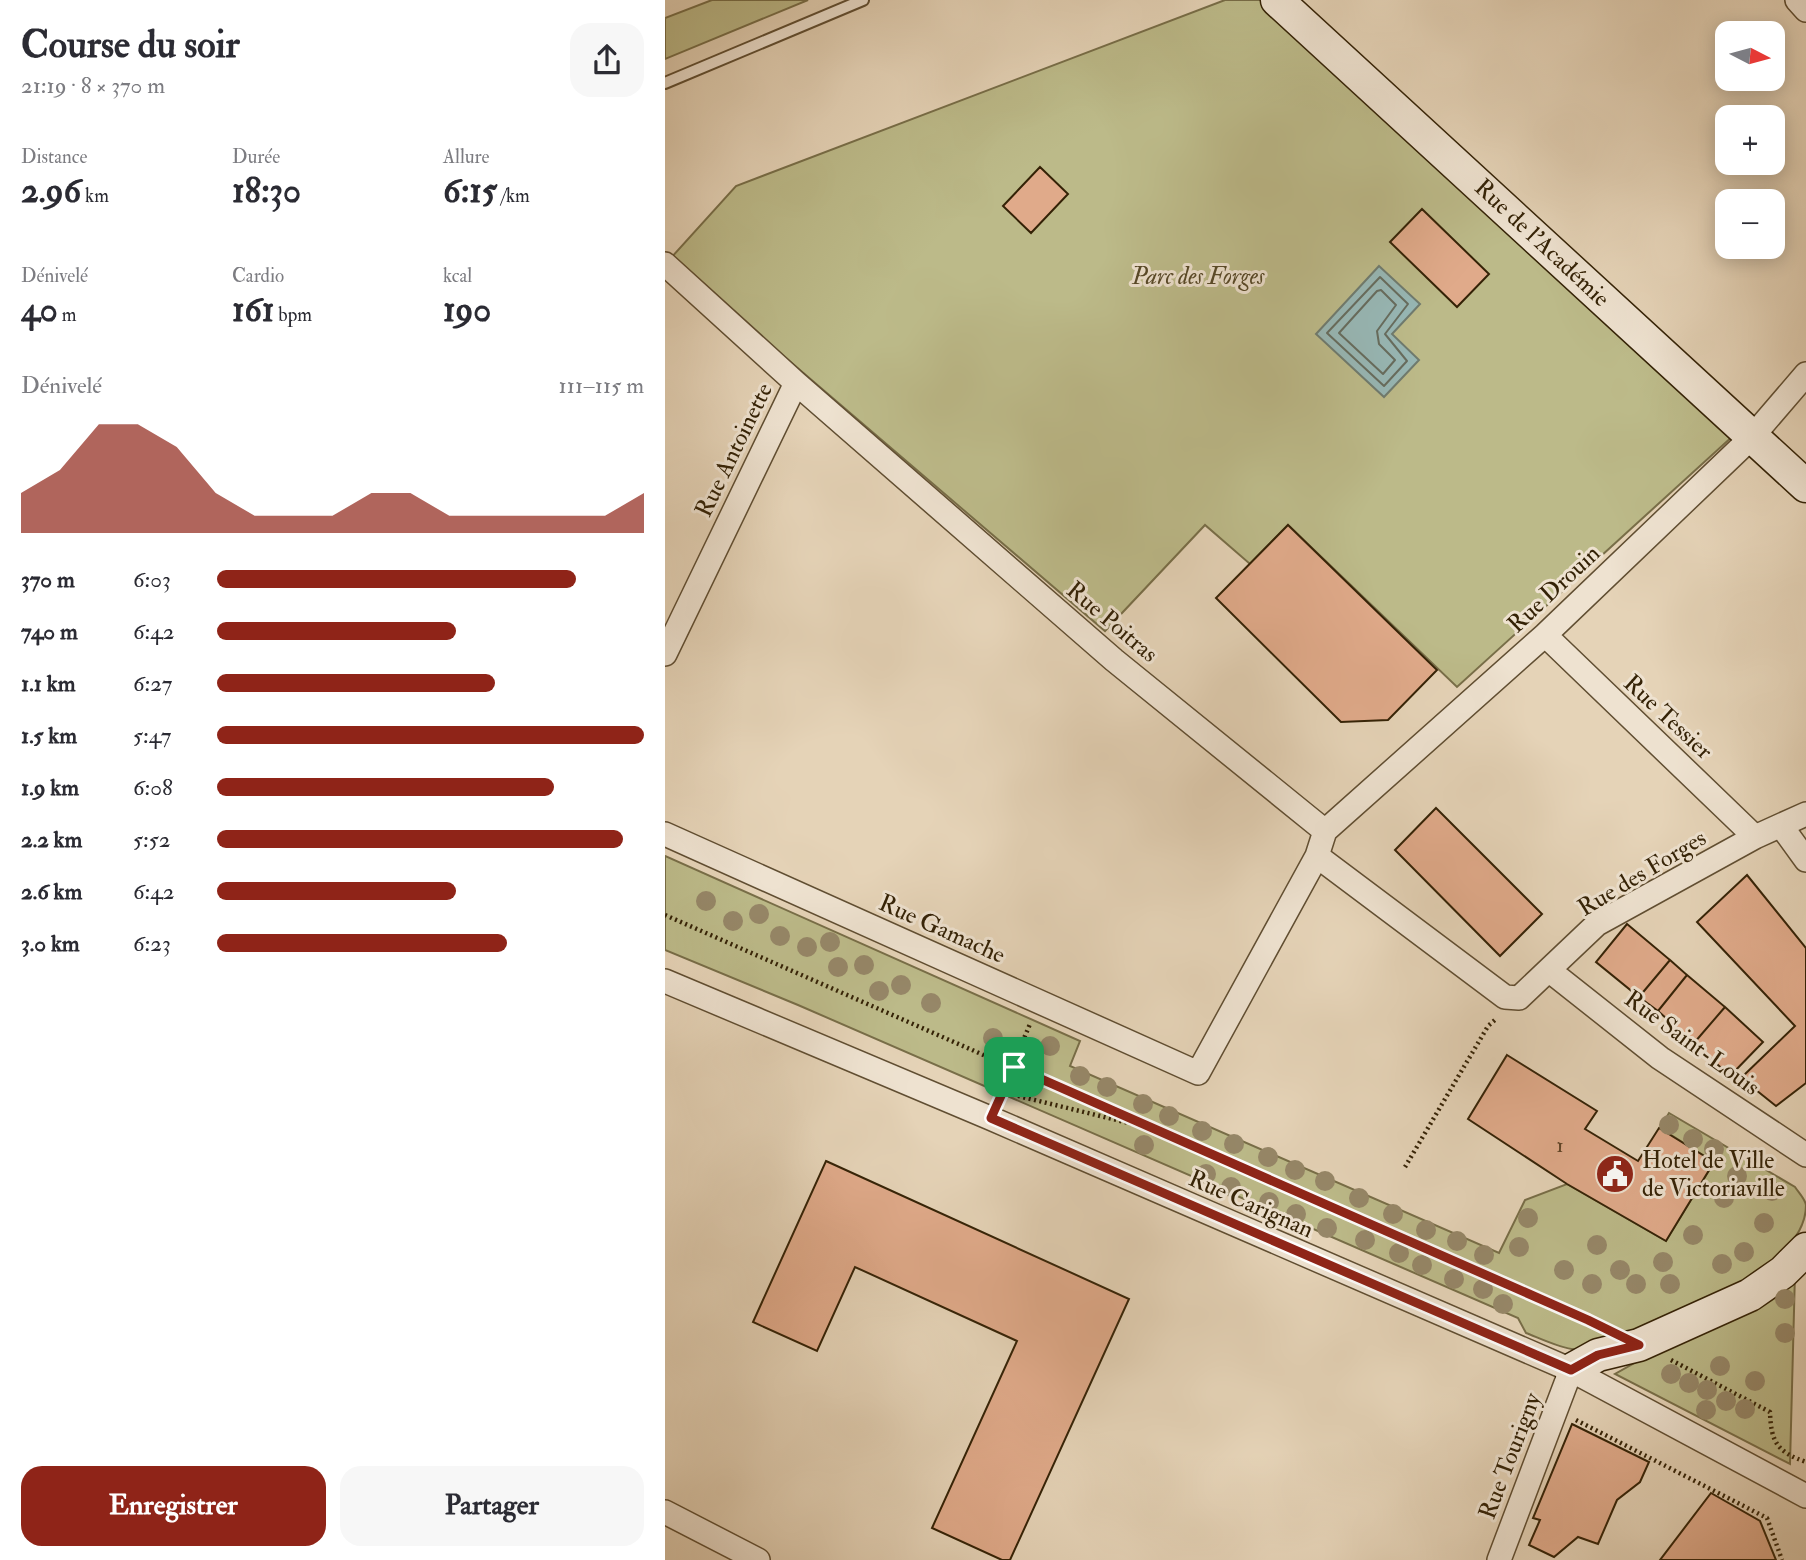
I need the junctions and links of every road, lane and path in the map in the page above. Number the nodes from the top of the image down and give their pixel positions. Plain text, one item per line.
1 (863, 0) edge
2 (1277, 0) edge
3 (1797, 0) edge
4 (1806, 10) edge
5 (665, 83) edge
6 (665, 264) edge
7 (1806, 374) edge
8 (796, 383) junction
9 (1752, 436) junction
10 (1806, 486) edge
11 (1545, 635) junction
12 (665, 654) edge
13 (1806, 814) edge
14 (1782, 827) junction
15 (1325, 831) junction
16 (665, 834) edge
17 (1755, 837) junction
18 (1317, 856) junction
19 (1806, 860) edge
20 (665, 915) edge
21 (1550, 971) junction
22 (665, 981) edge
23 (1519, 998) junction
24 (1039, 1000) junction
25 (1014, 1067) junction
26 (1002, 1092) junction
27 (991, 1118) junction
28 (1151, 1128) junction
29 (1806, 1155) edge
30 (1405, 1167) dead end
31 (1806, 1249) edge
32 (1639, 1345) junction
33 (1571, 1370) junction
34 (1575, 1419) dead end
35 (1806, 1462) edge
36 (1806, 1496) edge
37 (665, 1512) edge
38 (758, 1560) edge
39 (1499, 1560) edge
40 (1783, 1560) edge

1 - 5 lane
2 - 9 street, Rue de l'Académie
3 - 4 street
6 - 8 street, Rue Poitras
7 - 9 street, Rue Drouin
8 - 12 street, Rue Antoinette
8 - 15 street, Rue Poitras
9 - 10 street, Rue de l'Académie
9 - 11 street, Rue Drouin
11 - 15 street, Rue Drouin
11 - 17 street, Rue Tessier
13 - 14 street, Rue des Forges
14 - 17 street, Rue des Forges
14 - 19 street
15 - 18 street
16 - 24 street, Rue Gamache
17 - 21 street, Rue des Forges
18 - 23 street
18 - 24 street, Rue Gamache
20 - 25 path
21 - 23 street, Rue des Forges
21 - 29 street, Rue Saint-Louis
22 - 27 street, Rue Carignan
23 - 30 path
24 - 25 path
25 - 26 path
25 - 28 path
26 - 27 path
26 - 28 path
27 - 33 street, Rue Carignan
28 - 32 path
31 - 32 street
32 - 33 street
32 - 35 path
33 - 36 street, Rue Carignan
33 - 39 street, Rue Tourigny
34 - 40 path
37 - 38 street

